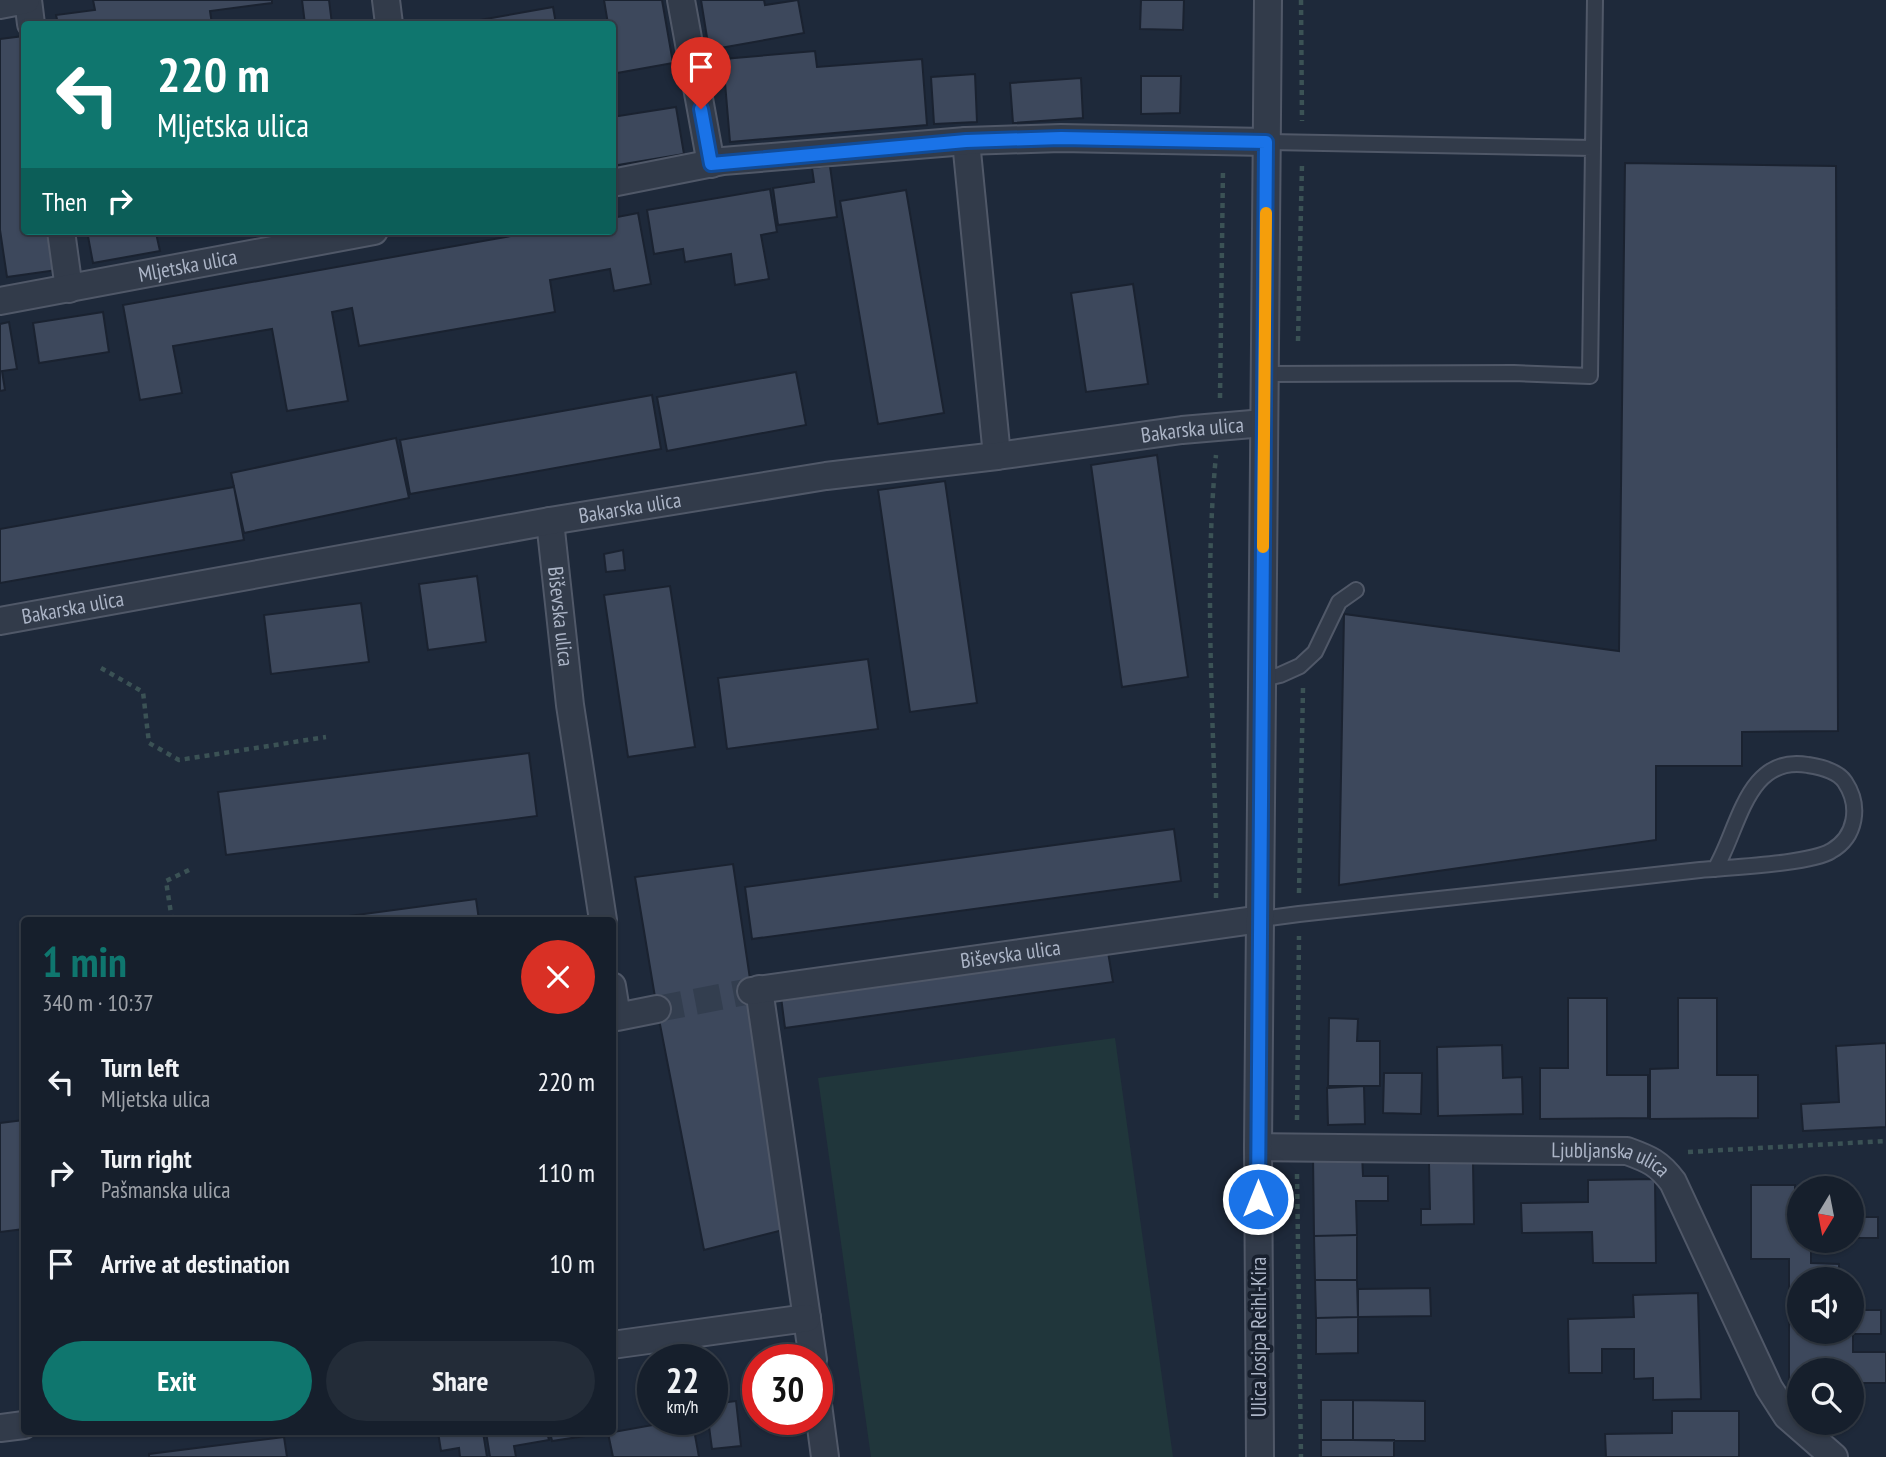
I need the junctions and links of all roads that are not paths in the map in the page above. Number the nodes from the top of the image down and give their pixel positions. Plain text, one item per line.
1 (27, 0) edge
2 (386, 0) edge
3 (681, 0) edge
4 (1268, 0) edge
5 (1595, 0) edge
6 (0, 5) edge
7 (30, 21) edge
8 (389, 21) edge
9 (966, 141) junction
10 (1266, 142) junction
11 (1593, 148) junction
12 (711, 164) junction
13 (616, 182) edge
14 (62, 235) edge
15 (353, 235) edge
16 (69, 289) junction
17 (0, 301) edge
18 (1264, 374) junction
19 (1264, 423) junction
20 (997, 456) junction
21 (550, 521) junction
22 (1356, 590) dead end
23 (0, 621) edge
24 (1263, 679) junction
25 (1715, 869) junction
26 (603, 917) edge
27 (1261, 919) junction
28 (657, 1009) tunnel mouth
29 (616, 1011) edge
30 (1258, 1147) junction
31 (807, 1318) junction
32 (616, 1344) edge
33 (811, 1344) edge
34 (21, 1424) edge
35 (0, 1428) edge
36 (822, 1435) edge
37 (825, 1457) edge
38 (1260, 1457) edge
39 (1834, 1457) edge

1 - 6 street
1 - 7 street
2 - 8 street
3 - 12 street
4 - 10 street, Ulica Josipa Reihl-Kira
5 - 11 lane
9 - 10 street
9 - 12 street
9 - 20 street
10 - 11 lane
10 - 18 street, Ulica Josipa Reihl-Kira
11 - 18 lane
12 - 13 street
14 - 16 street
15 - 16 street, Mljetska ulica
16 - 17 street, Mljetska ulica
18 - 19 street, Ulica Josipa Reihl-Kira
19 - 20 street, Bakarska ulica
19 - 24 street, Ulica Josipa Reihl-Kira
20 - 21 street, Bakarska ulica
21 - 23 street, Bakarska ulica
21 - 26 street, Biševska ulica
22 - 24 lane
24 - 27 street, Ulica Josipa Reihl-Kira
25 - 25 lane
25 - 27 lane
27 - 30 street, Ulica Josipa Reihl-Kira
27 - 31 street, Biševska ulica
28 - 29 street
30 - 38 street, Ulica Josipa Reihl-Kira
30 - 39 street, Ljubljanska ulica
31 - 32 street
31 - 33 street, Biševska ulica
34 - 35 street
36 - 37 street

